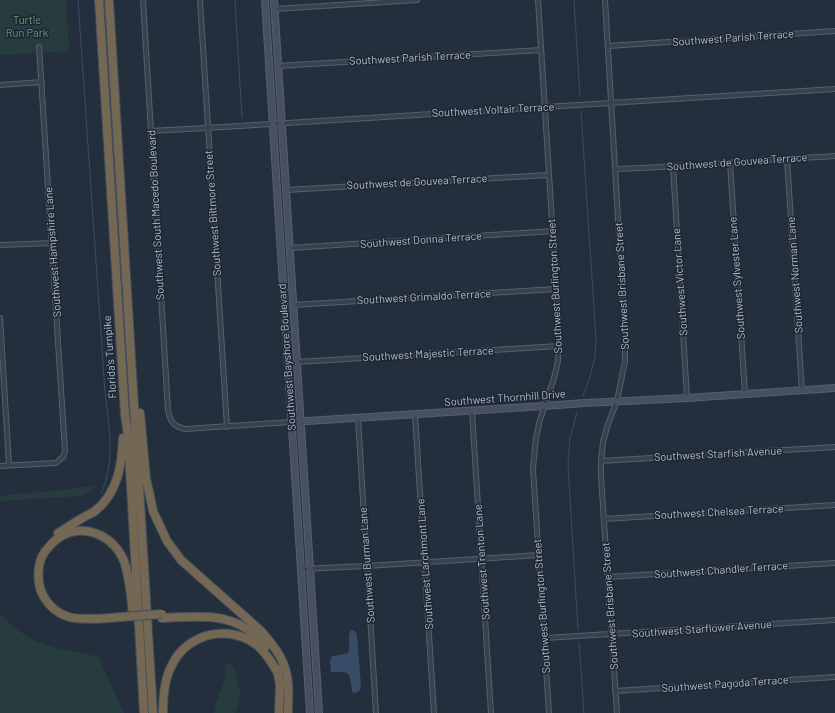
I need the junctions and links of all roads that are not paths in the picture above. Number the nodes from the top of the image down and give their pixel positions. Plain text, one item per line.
1 (99, 0) edge
2 (109, 0) edge
3 (143, 0) edge
4 (200, 0) edge
5 (265, 0) edge
6 (268, 0) edge
7 (274, 0) edge
8 (417, 0) edge
9 (538, 0) edge
10 (605, 0) edge
11 (275, 8) junction
12 (266, 13) junction
13 (835, 31) edge
14 (608, 46) junction
15 (39, 47) dead end
16 (541, 50) junction
17 (278, 56) junction
18 (278, 66) junction
19 (42, 82) junction
20 (0, 85) edge
21 (835, 90) edge
22 (611, 103) junction
23 (545, 107) junction
24 (282, 123) junction
25 (273, 124) junction
26 (208, 128) junction
27 (151, 130) junction
28 (835, 156) edge
29 (787, 158) junction
30 (730, 163) junction
31 (673, 166) junction
32 (616, 169) junction
33 (549, 175) junction
34 (286, 190) junction
35 (553, 232) junction
36 (52, 242) junction
37 (0, 245) edge
38 (290, 248) junction
39 (282, 264) junction
40 (556, 289) junction
41 (293, 305) junction
42 (0, 318) edge
43 (285, 319) junction
44 (559, 346) junction
45 (131, 347) junction
46 (296, 351) junction
47 (297, 362) junction
48 (835, 388) edge
49 (802, 390) junction
50 (745, 394) junction
51 (687, 398) junction
52 (617, 401) junction
53 (544, 406) junction
54 (472, 411) junction
55 (125, 415) junction
56 (415, 415) junction
57 (358, 418) junction
58 (291, 422) junction
59 (301, 422) junction
60 (227, 426) junction
61 (176, 427) joint
62 (835, 447) edge
63 (601, 461) junction
64 (0, 466) edge
65 (9, 466) junction
66 (835, 506) edge
67 (604, 519) junction
68 (539, 555) junction
69 (482, 559) junction
70 (424, 562) junction
71 (835, 563) edge
72 (367, 566) junction
73 (301, 569) junction
74 (310, 569) junction
75 (608, 577) junction
76 (162, 616) junction
77 (121, 619) junction
78 (835, 620) edge
79 (611, 635) junction
80 (545, 638) junction
81 (269, 640) junction
82 (278, 673) junction
83 (835, 677) edge
84 (143, 687) junction
85 (308, 691) junction
86 (615, 691) junction
87 (144, 713) edge
88 (153, 713) edge
89 (163, 713) edge
90 (279, 713) edge
91 (288, 713) edge
92 (310, 713) edge
93 (313, 713) edge
94 (319, 713) edge
95 (376, 713) edge
96 (434, 713) edge
97 (492, 713) edge
98 (550, 713) edge
99 (617, 713) edge

1 - 55 highway, Florida's Turnpike
2 - 45 highway, Florida's Turnpike
3 - 27 street, Southwest South Macedo Boulevard
4 - 26 street, Southwest Biltmore Street
5 - 12 main road, Southwest Bayshore Boulevard
6 - 11 main road
7 - 11 main road, Southwest Bayshore Boulevard
8 - 11 street
9 - 16 street, Southwest Burlington Street
10 - 14 street, Southwest Brisbane Street
11 - 17 main road, Southwest Bayshore Boulevard
12 - 17 main road
12 - 25 main road, Southwest Bayshore Boulevard
13 - 14 street, Southwest Parish Terrace
14 - 22 street, Southwest Brisbane Street
15 - 19 street, Southwest Hampshire Lane
16 - 18 street, Southwest Parish Terrace
16 - 23 street, Southwest Burlington Street
17 - 18 main road, Southwest Bayshore Boulevard
18 - 24 main road, Southwest Bayshore Boulevard
19 - 20 street
19 - 36 street, Southwest Hampshire Lane
21 - 22 street, Southwest Voltair Terrace
22 - 23 street, Southwest Voltair Terrace
22 - 32 street, Southwest Brisbane Street
23 - 24 street, Southwest Voltair Terrace
23 - 33 street, Southwest Burlington Street
24 - 25 street, Southwest Voltair Terrace
24 - 34 main road, Southwest Bayshore Boulevard
25 - 26 street, Southwest Voltair Terrace
25 - 39 main road, Southwest Bayshore Boulevard
26 - 27 street, Southwest Voltair Terrace
26 - 60 street, Southwest Biltmore Street
27 - 61 street, Southwest South Macedo Boulevard
28 - 29 street, Southwest de Gouvea Terrace
29 - 30 street, Southwest de Gouvea Terrace
29 - 49 street, Southwest Norman Lane
30 - 31 street, Southwest de Gouvea Terrace
30 - 50 street, Southwest Sylvester Lane
31 - 32 street, Southwest de Gouvea Terrace
31 - 51 street, Southwest Victor Lane
32 - 52 street, Southwest Brisbane Street
33 - 34 street, Southwest de Gouvea Terrace
33 - 35 street, Southwest Burlington Street
34 - 38 main road, Southwest Bayshore Boulevard
35 - 38 street, Southwest Donna Terrace
35 - 40 street, Southwest Burlington Street
36 - 37 street
36 - 65 street, Southwest Hampshire Lane
38 - 41 main road, Southwest Bayshore Boulevard
39 - 41 main road
39 - 43 main road, Southwest Bayshore Boulevard
40 - 41 street, Southwest Grimaldo Terrace
40 - 44 street, Southwest Burlington Street
41 - 46 main road, Southwest Bayshore Boulevard
42 - 65 street
43 - 46 main road
43 - 58 main road, Southwest Bayshore Boulevard
44 - 47 street, Southwest Majestic Terrace
44 - 53 street, Southwest Burlington Street
45 - 81 highway
45 - 88 highway, Florida's Turnpike
46 - 47 main road, Southwest Bayshore Boulevard
47 - 59 main road, Southwest Bayshore Boulevard
48 - 49 main road, Southwest Thornhill Drive
49 - 50 main road, Southwest Thornhill Drive
50 - 51 main road, Southwest Thornhill Drive
51 - 52 main road, Southwest Thornhill Drive
52 - 53 main road, Southwest Thornhill Drive
52 - 63 street, Southwest Brisbane Street
53 - 54 main road, Southwest Thornhill Drive
53 - 68 street, Southwest Burlington Street
54 - 56 main road, Southwest Thornhill Drive
54 - 69 street, Southwest Trenton Lane
55 - 77 highway
55 - 84 highway, Florida's Turnpike
56 - 57 main road, Southwest Thornhill Drive
56 - 70 street, Southwest Larchmont Lane
57 - 59 main road, Southwest Thornhill Drive
57 - 72 street, Southwest Burman Lane
58 - 59 main road, Southwest Thornhill Drive
58 - 60 street, Southwest Thornhill Drive
58 - 73 main road, Southwest Bayshore Boulevard
59 - 74 main road, Southwest Bayshore Boulevard
60 - 61 street, Southwest Thornhill Drive
62 - 63 street, Southwest Starfish Avenue
63 - 67 street, Southwest Brisbane Street
64 - 65 street
66 - 67 street, Southwest Chelsea Terrace
67 - 75 street, Southwest Brisbane Street
68 - 69 street
68 - 80 street, Southwest Burlington Street
69 - 70 street
69 - 97 street, Southwest Trenton Lane
70 - 72 street
70 - 96 street, Southwest Larchmont Lane
71 - 75 street, Southwest Chandler Terrace
72 - 74 street
72 - 95 street, Southwest Burman Lane
73 - 74 street
73 - 85 main road, Southwest Bayshore Boulevard
74 - 94 main road, Southwest Bayshore Boulevard
75 - 79 street, Southwest Brisbane Street
76 - 77 highway, bridge
76 - 81 highway
76 - 82 highway
77 - 84 highway
78 - 79 street, Southwest Starflower Avenue
79 - 80 street, Southwest Starflower Avenue
79 - 86 street, Southwest Brisbane Street
80 - 98 street, Southwest Burlington Street
81 - 91 highway
82 - 89 highway
82 - 90 highway
83 - 86 street, Southwest Pagoda Terrace
84 - 87 highway, Florida's Turnpike
85 - 92 main road, Southwest Bayshore Boulevard
85 - 93 main road
86 - 99 street, Southwest Brisbane Street

